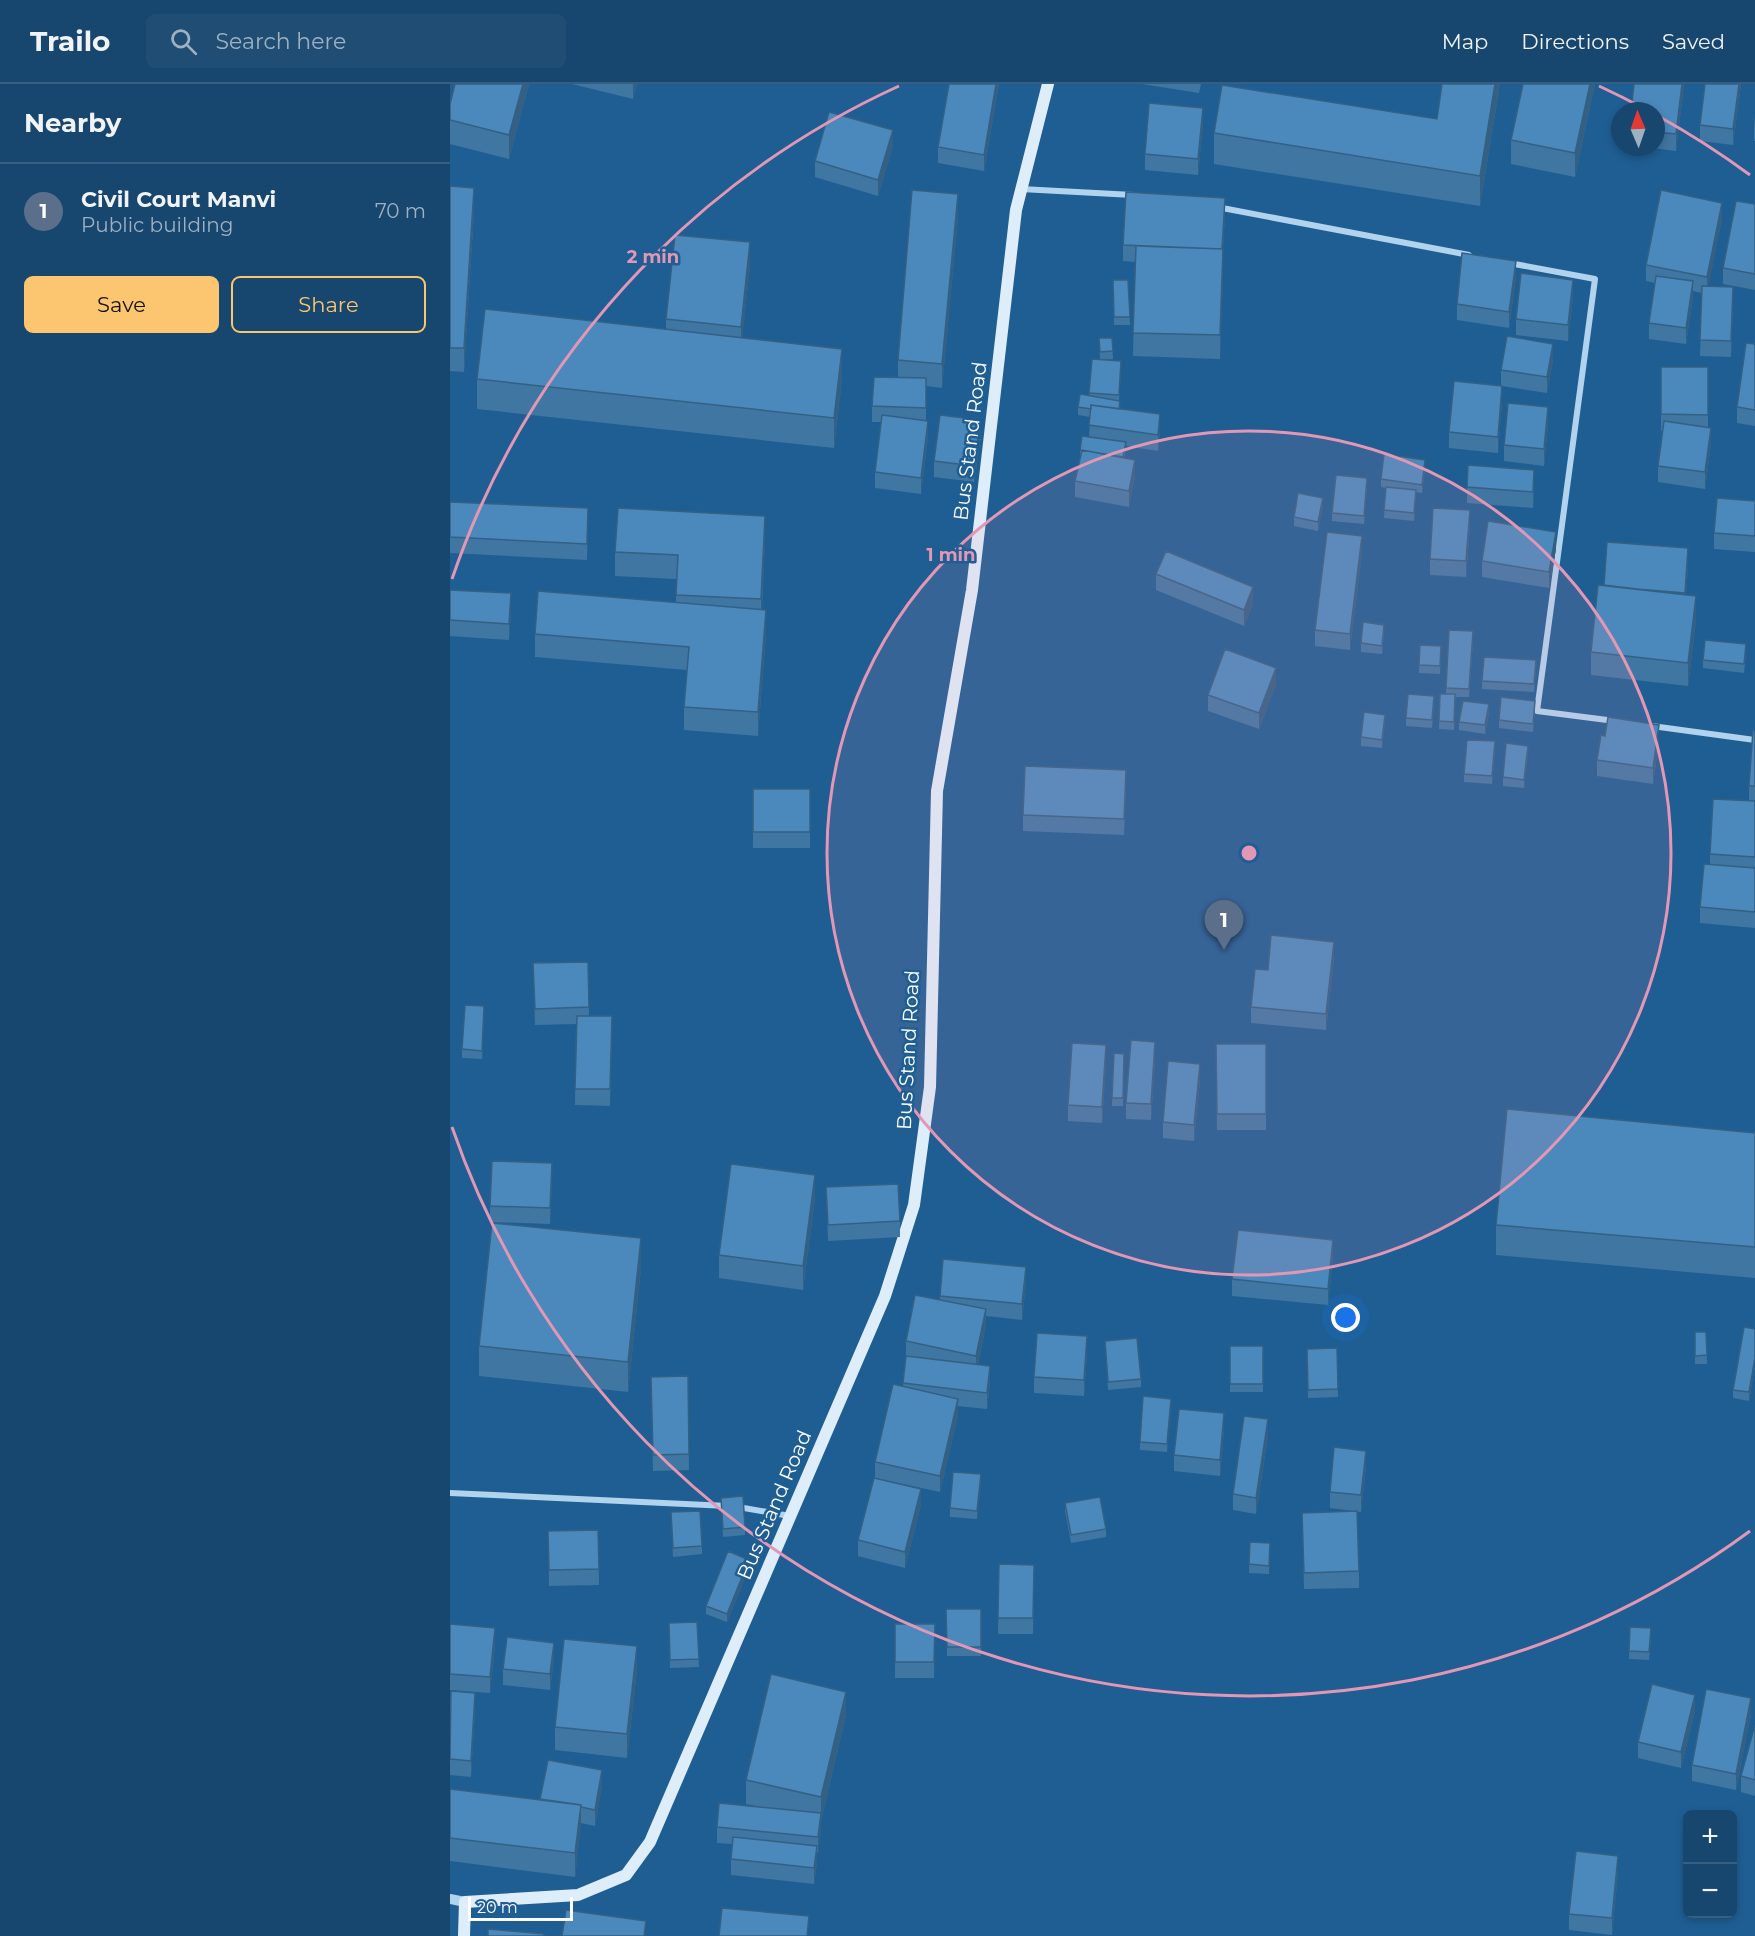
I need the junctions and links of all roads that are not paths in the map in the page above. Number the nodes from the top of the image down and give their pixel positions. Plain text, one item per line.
1 (1048, 84) edge
2 (1021, 189) junction
3 (1137, 195) edge
4 (1207, 205) edge
5 (1477, 257) edge
6 (1501, 261) edge
7 (1617, 722) edge
8 (1640, 725) edge
9 (1755, 740) edge
10 (450, 1493) edge
11 (790, 1516) junction
12 (450, 1899) edge
13 (465, 1902) junction
14 (464, 1936) edge

1 - 2 main road, Bus Stand Road
2 - 3 street
2 - 11 main road, Bus Stand Road
4 - 5 street
6 - 7 street
8 - 9 street
10 - 11 street
11 - 13 main road, Bus Stand Road
12 - 13 street
13 - 14 main road

